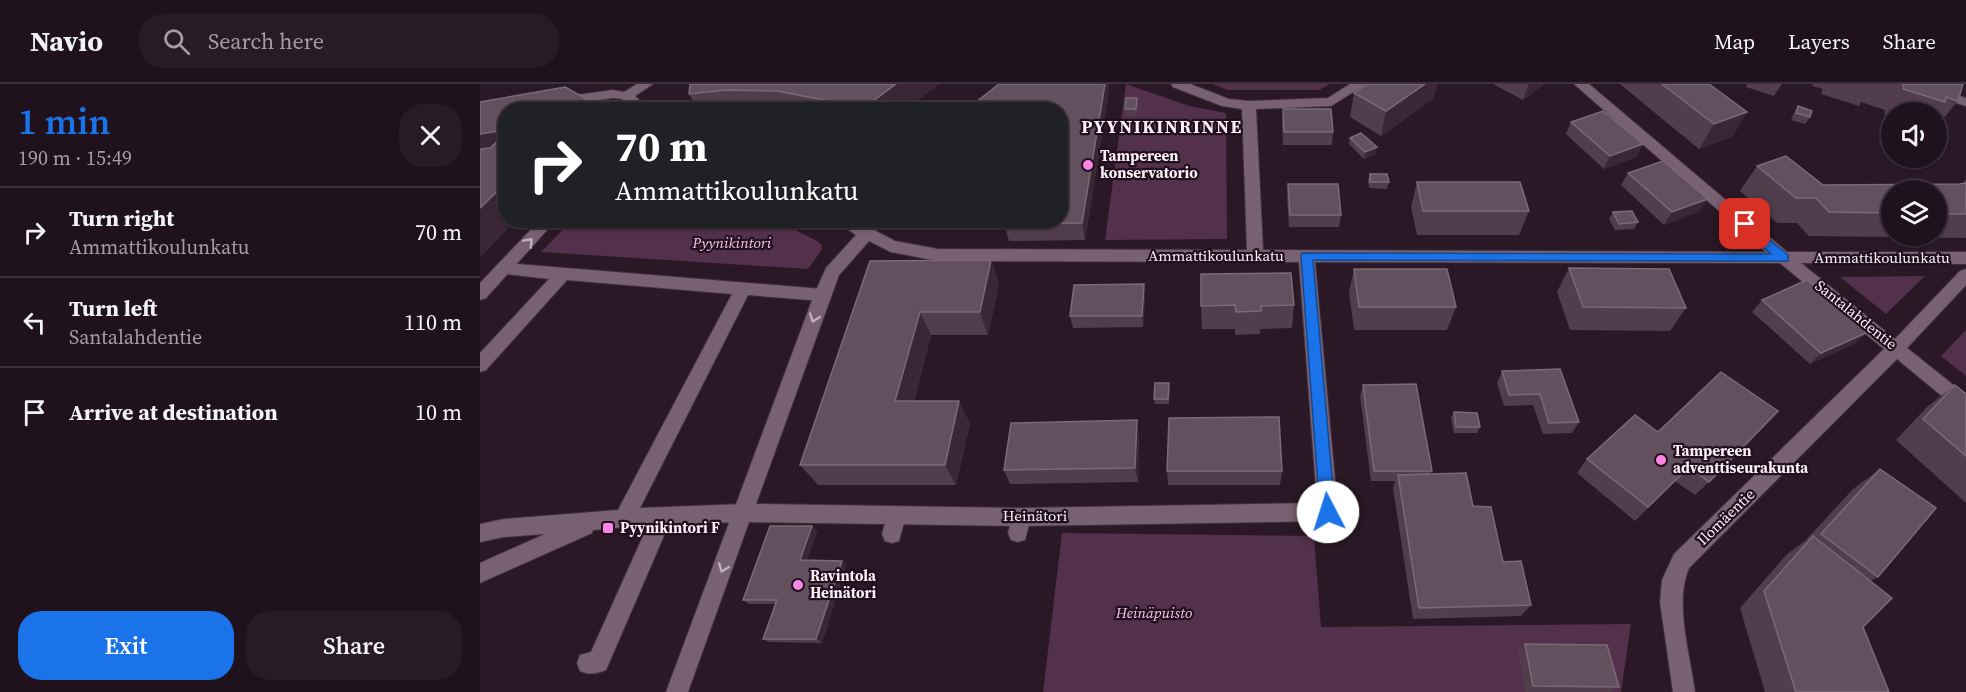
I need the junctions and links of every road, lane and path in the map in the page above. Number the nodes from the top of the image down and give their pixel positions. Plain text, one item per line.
1 (646, 84) edge
2 (1178, 84) edge
3 (1359, 84) edge
4 (1581, 84) edge
5 (1908, 84) edge
6 (626, 96) junction
7 (554, 102) edge
8 (634, 102) edge
9 (1966, 102) edge
10 (1249, 105) junction
11 (542, 228) edge
12 (856, 228) edge
13 (866, 234) junction
14 (1255, 256) junction
15 (1307, 256) junction
16 (1784, 258) junction
17 (1966, 258) edge
18 (504, 268) junction
19 (563, 274) junction
20 (1966, 275) edge
21 (743, 289) junction
22 (480, 294) edge
23 (822, 295) junction
24 (1897, 348) junction
25 (480, 365) edge
26 (1966, 406) edge
27 (743, 513) junction
28 (663, 515) junction
29 (624, 518) junction
30 (598, 520) junction
31 (504, 528) junction
32 (480, 533) edge
33 (480, 543) edge
34 (480, 573) edge
35 (588, 663) dead end
36 (677, 692) edge
37 (1684, 692) edge

1 - 6 street
2 - 10 street
3 - 10 street
4 - 16 street, Santalahdentie
5 - 9 street
6 - 7 street
6 - 8 street
10 - 14 street
18 -> 11 street
12 - 13 street, Ammattikoulunkatu
13 - 14 street, Ammattikoulunkatu
13 - 23 street
14 - 15 street, Ammattikoulunkatu
15 - 16 street, Ammattikoulunkatu
15 - 27 street, Heinätori
16 - 17 street, Ammattikoulunkatu
16 - 24 street, Santalahdentie
18 - 19 street
18 - 22 street
19 - 21 street
19 - 25 street
20 - 24 street, Ilomäentie
21 - 23 street
21 - 29 street
23 -> 27 street
24 - 26 street, Santalahdentie
24 - 37 street, Ilomäentie
27 - 28 street, Heinätori
27 -> 36 street
28 - 29 street, Heinätori
28 - 35 street
29 - 30 street, Heinätori
30 - 31 street, Heinätori
30 - 34 street
31 - 32 street, Heinätori
31 - 33 street

